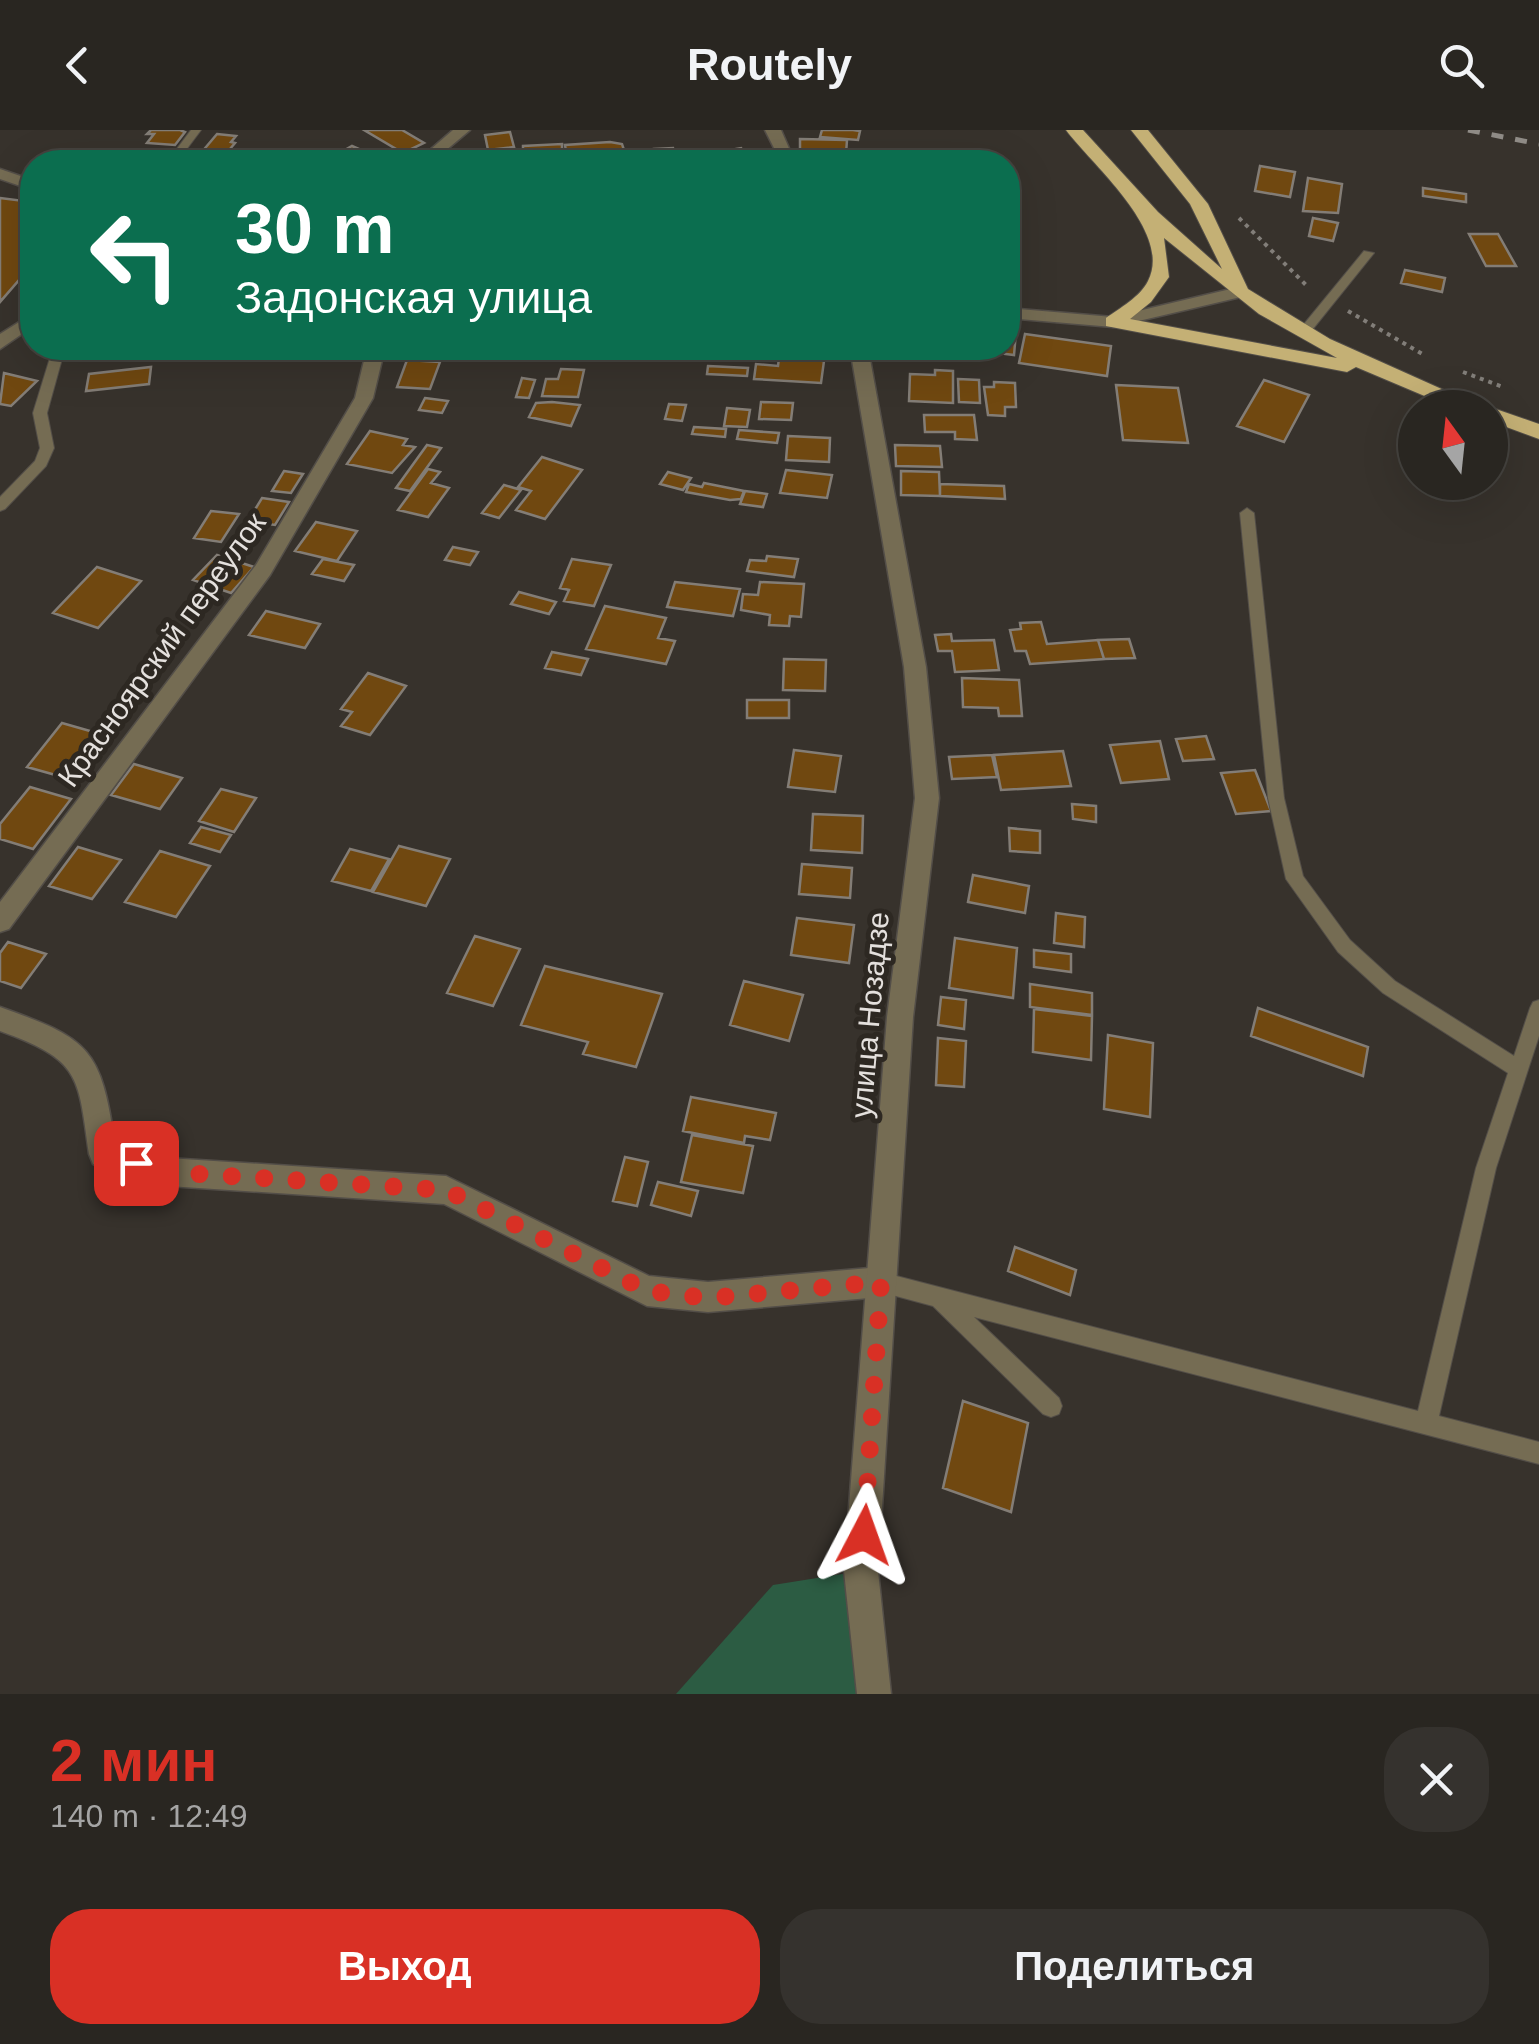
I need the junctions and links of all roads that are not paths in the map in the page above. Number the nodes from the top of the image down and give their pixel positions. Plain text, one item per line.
1 (462, 130) edge
2 (1074, 130) edge
3 (1138, 130) edge
4 (438, 150) edge
5 (1142, 209) junction
6 (1368, 253) dead end
7 (1239, 292) junction
8 (1020, 315) edge
9 (1113, 322) junction
10 (1304, 332) junction
11 (56, 360) edge
12 (373, 360) edge
13 (861, 360) edge
14 (1408, 382) junction
15 (1428, 390) edge
16 (1508, 421) edge
17 (1539, 432) edge
18 (0, 506) edge
19 (1247, 513) dead end
20 (0, 921) edge
21 (1539, 1008) edge
22 (0, 1019) edge
23 (1519, 1070) junction
24 (881, 1282) junction
25 (939, 1297) junction
26 (1051, 1406) dead end
27 (1426, 1424) junction
28 (1539, 1453) edge
29 (874, 1694) edge

1 - 4 street
2 - 5 highway
3 - 7 highway
5 - 7 highway
5 - 9 highway
6 - 10 lane
7 - 9 street
7 - 10 highway
8 - 9 street
9 - 14 highway
10 - 14 highway
11 - 18 lane
12 - 20 street, Красноярский переулок
13 - 24 street, улица Нозадзе
14 - 15 highway
16 - 17 highway
19 - 23 lane
21 - 23 lane
22 - 24 street
23 - 27 lane
24 - 25 lane
24 - 29 street, улица Нозадзе
25 - 26 lane
25 - 27 lane
27 - 28 lane

